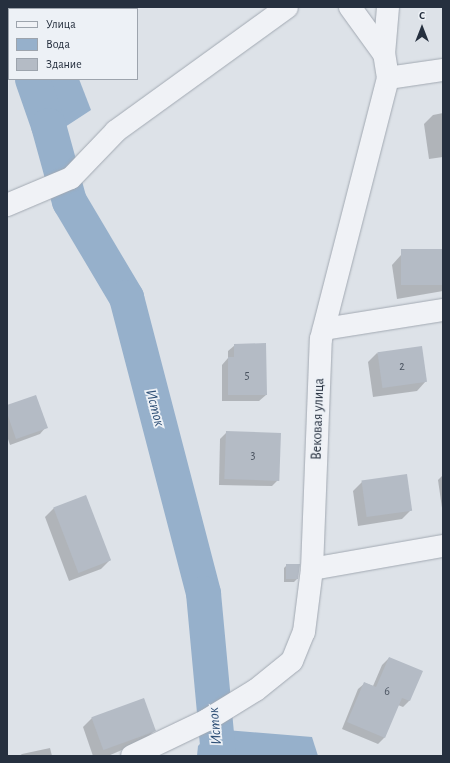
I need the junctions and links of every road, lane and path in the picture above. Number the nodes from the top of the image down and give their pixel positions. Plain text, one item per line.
1 (287, 7) edge
2 (350, 7) edge
3 (388, 7) edge
4 (384, 54) junction
5 (443, 70) edge
6 (388, 78) junction
7 (7, 205) edge
8 (443, 310) edge
9 (324, 329) junction
10 (443, 546) edge
11 (312, 569) junction
12 (132, 756) edge

1 - 7 street
2 - 4 street, Вековая улица
3 - 4 street
4 - 6 street, Вековая улица
5 - 6 street
6 - 9 street, Вековая улица
8 - 9 street
9 - 11 street, Вековая улица
10 - 11 street
11 - 12 street, Вековая улица

